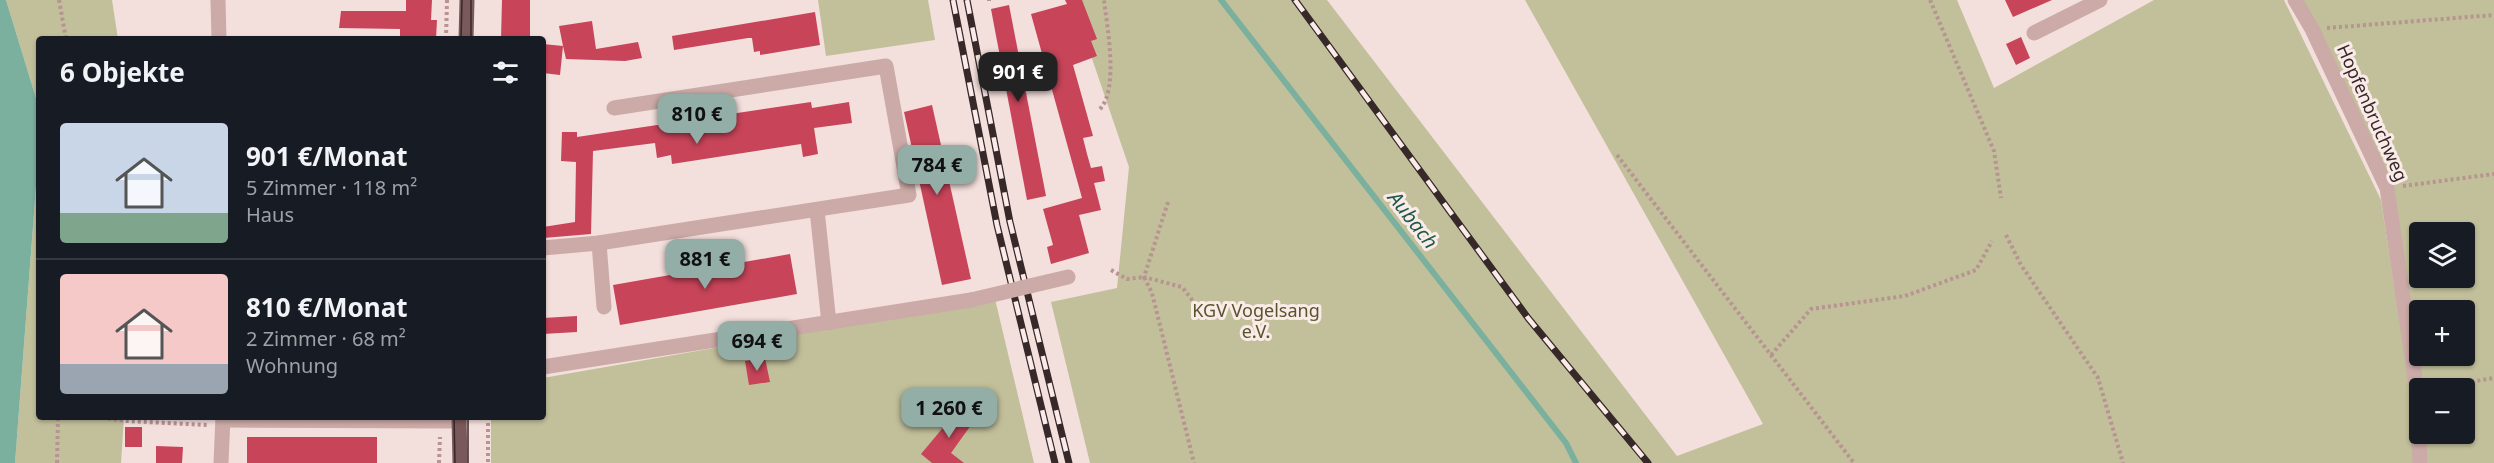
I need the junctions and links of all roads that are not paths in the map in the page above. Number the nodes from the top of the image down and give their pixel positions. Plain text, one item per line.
1 (218, 0) edge
2 (467, 0) edge
3 (2100, 0) edge
4 (2295, 0) edge
5 (2034, 33) dead end
6 (219, 36) edge
7 (466, 36) edge
8 (614, 108) dead end
9 (817, 210) junction
10 (599, 243) junction
11 (546, 248) edge
12 (1068, 277) dead end
13 (604, 307) dead end
14 (829, 323) junction
15 (546, 368) edge
16 (341, 420) edge
17 (459, 420) edge
18 (223, 421) edge
19 (221, 463) edge
20 (460, 463) edge
21 (2420, 463) edge

1 - 6 street
2 - 7 main road
3 - 5 street
4 - 21 street, Hopfenbruchweg
8 - 9 street
9 - 10 street
9 - 14 street
10 - 11 street
10 - 13 street
12 - 14 street, bridge
14 - 15 street
16 - 18 street
17 - 20 main road
18 - 19 street

